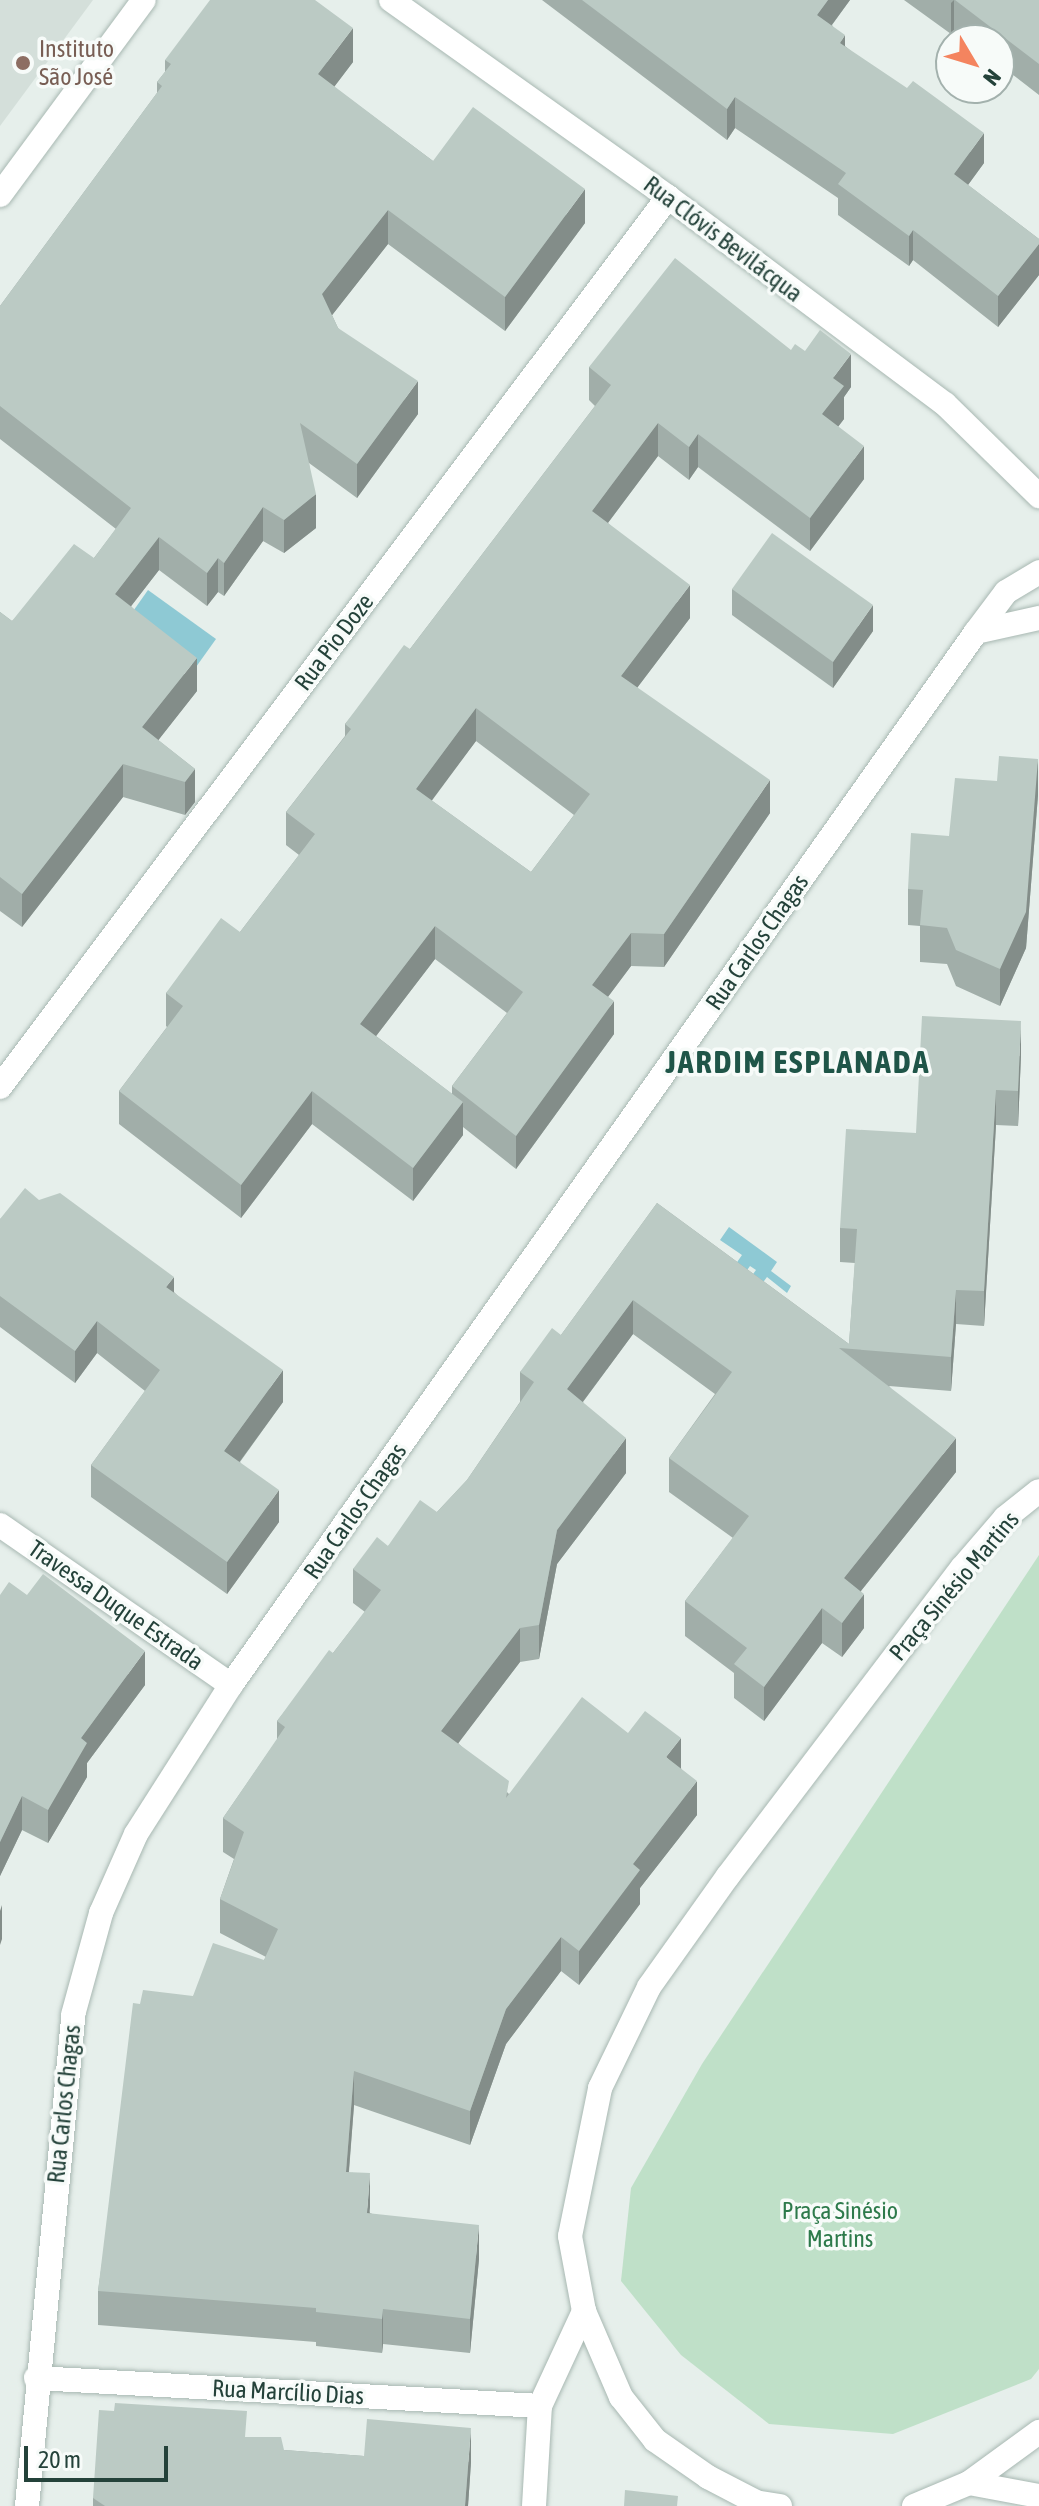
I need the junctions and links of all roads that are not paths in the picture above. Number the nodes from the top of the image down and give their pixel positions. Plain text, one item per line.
1 (144, 0) edge
2 (391, 0) edge
3 (0, 195) edge
4 (668, 197) junction
5 (1039, 496) edge
6 (1039, 572) edge
7 (1039, 618) edge
8 (976, 632) junction
9 (0, 1087) edge
10 (1039, 1491) edge
11 (0, 1525) edge
12 (231, 1685) junction
13 (584, 2311) junction
14 (36, 2378) junction
15 (540, 2406) junction
16 (1039, 2432) edge
17 (969, 2483) junction
18 (1039, 2496) edge
19 (27, 2506) edge
20 (534, 2506) edge
21 (780, 2506) edge
22 (914, 2506) edge

1 - 3 street
2 - 4 street, Rua Clóvis Bevilácqua
4 - 5 street, Rua Clóvis Bevilácqua
4 - 9 street, Rua Pio Doze
6 - 8 street, Rua Carlos Chagas
7 - 8 street
8 - 12 street, Rua Carlos Chagas
10 - 13 street, Praça Sinésio Martins
11 - 12 street, Travessa Duque Estrada
12 - 14 street, Rua Carlos Chagas
13 - 15 street
13 - 21 street, Praça Sinésio Martins
14 - 15 street, Rua Marcílio Dias
14 - 19 street, Rua Carlos Chagas
15 - 20 street
16 - 17 street
17 - 18 street
17 - 22 street

